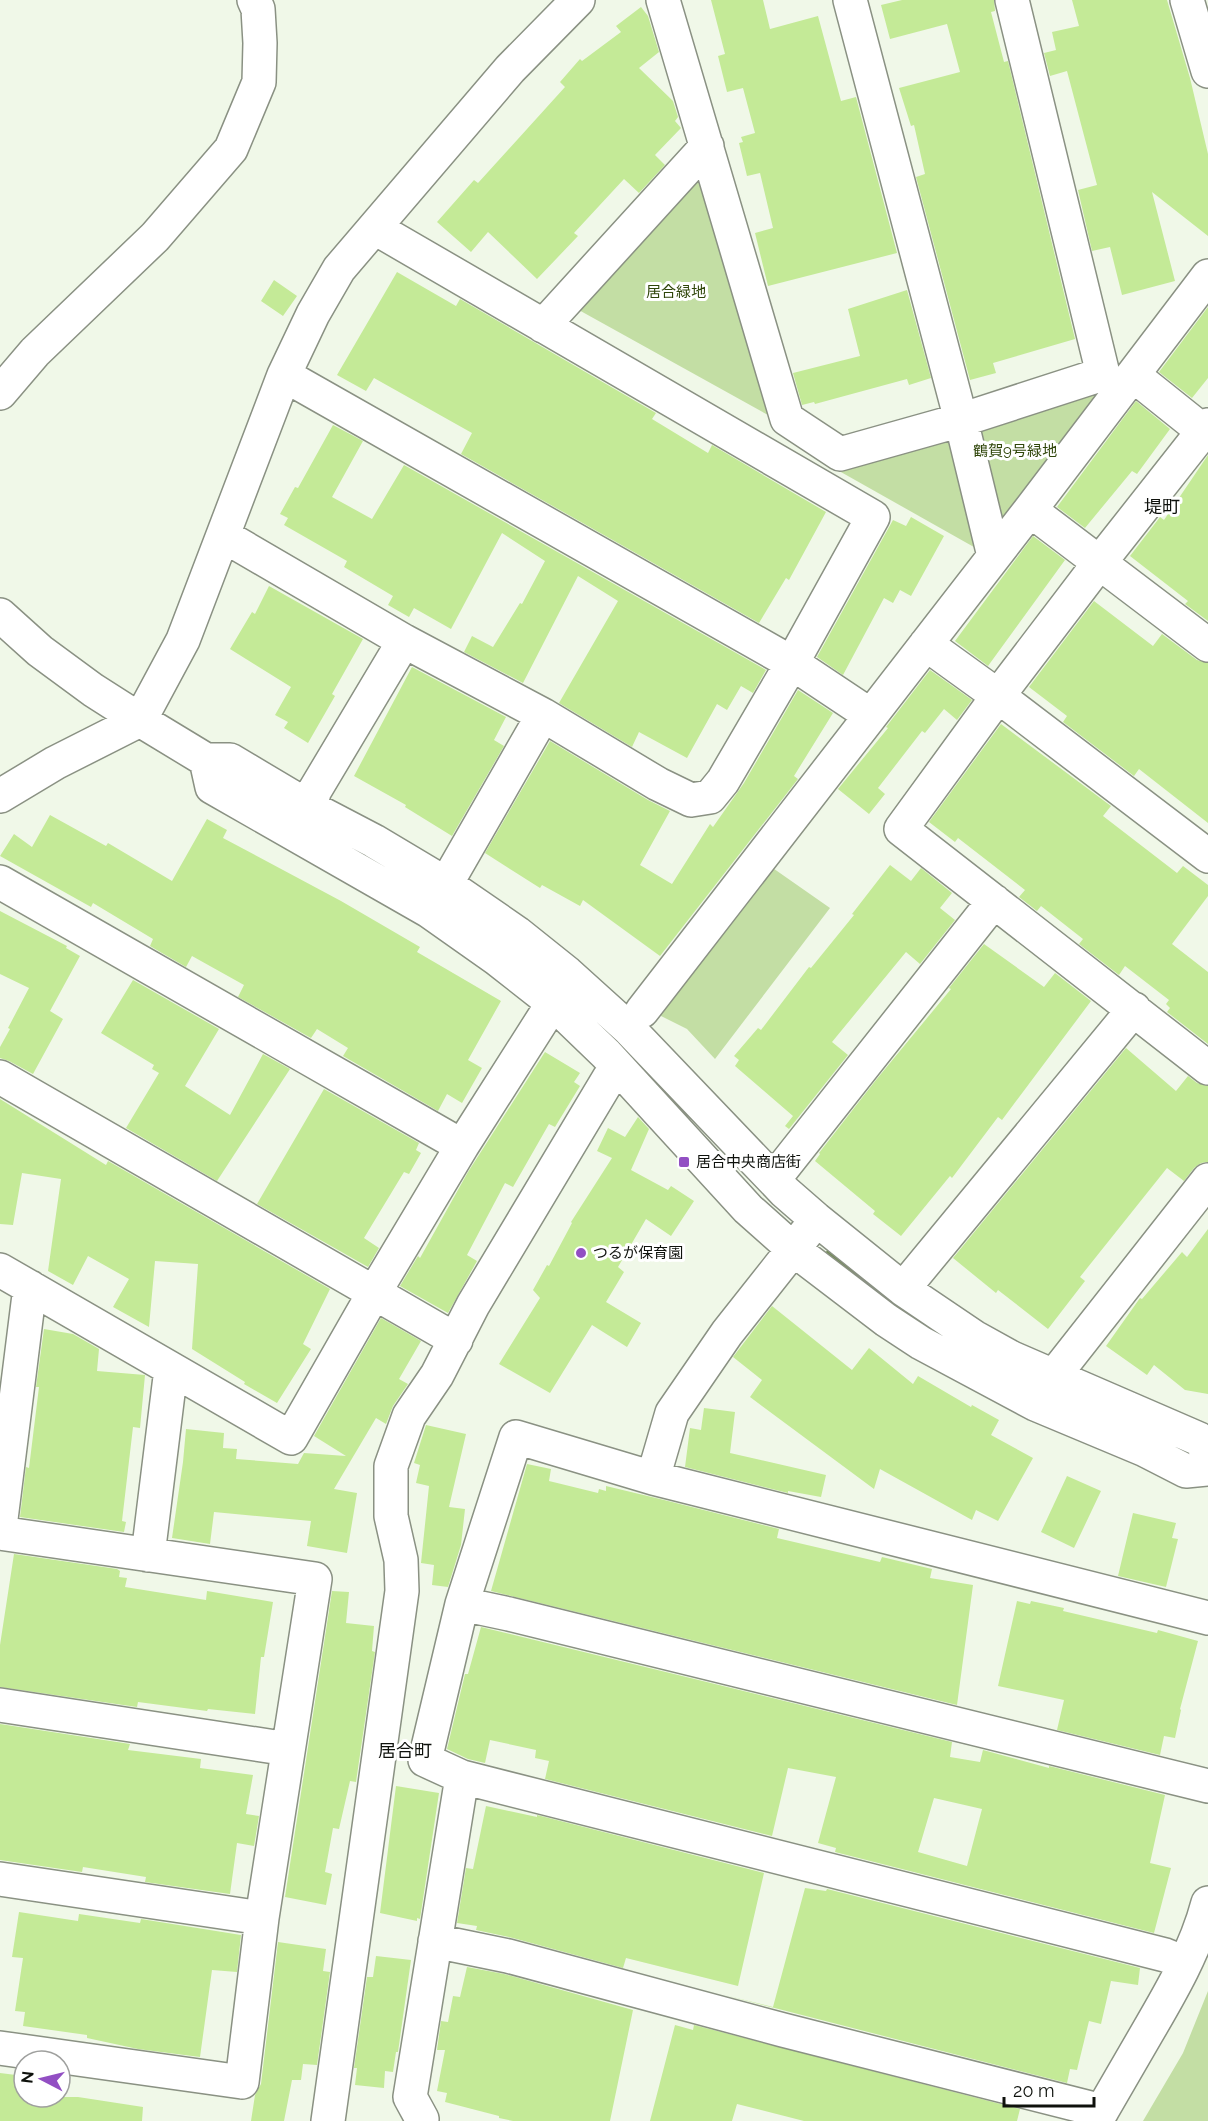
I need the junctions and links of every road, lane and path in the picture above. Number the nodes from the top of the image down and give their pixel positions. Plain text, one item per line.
1 (254, 0) edge
2 (578, 0) edge
3 (663, 0) edge
4 (850, 0) edge
5 (1012, 0) edge
6 (1187, 0) edge
7 (1208, 71) edge
8 (707, 146) junction
9 (375, 228) junction
10 (1208, 276) edge
11 (543, 326) junction
12 (284, 375) junction
13 (1133, 375) junction
14 (0, 393) edge
15 (961, 420) junction
16 (1206, 431) edge
17 (1030, 510) junction
18 (224, 536) junction
19 (994, 556) junction
20 (1100, 562) junction
21 (0, 615) edge
22 (404, 641) junction
23 (926, 644) junction
24 (1208, 645) edge
25 (792, 663) junction
26 (998, 696) junction
27 (543, 715) junction
28 (870, 715) junction
29 (140, 720) junction
30 (206, 760) junction
31 (0, 796) edge
32 (309, 807) junction
33 (1208, 856) edge
34 (0, 882) edge
35 (446, 884) junction
36 (994, 901) junction
37 (553, 1003) junction
38 (1134, 1009) junction
39 (642, 1011) dead end
40 (1208, 1068) edge
41 (0, 1077) edge
42 (609, 1078) dead end
43 (462, 1146) junction
44 (774, 1179) junction
45 (1208, 1180) edge
46 (816, 1220) junction
47 (793, 1249) junction
48 (0, 1270) edge
49 (30, 1287) junction
50 (903, 1289) junction
51 (374, 1293) junction
52 (456, 1340) junction
53 (171, 1369) junction
54 (1053, 1377) junction
55 (1208, 1451) edge
56 (1208, 1469) edge
57 (653, 1478) junction
58 (0, 1527) edge
59 (0, 1533) edge
60 (148, 1555) junction
61 (462, 1604) junction
62 (1208, 1618) edge
63 (0, 1704) edge
64 (288, 1749) junction
65 (462, 1776) junction
66 (1208, 1786) edge
67 (0, 1880) edge
68 (1208, 1903) edge
69 (262, 1918) junction
70 (435, 1941) junction
71 (1185, 1963) junction
72 (0, 2048) edge
73 (1099, 2116) edge
74 (424, 2120) edge
75 (328, 2121) edge

1 - 14 street
2 - 9 street
3 - 8 street
4 - 15 street
5 - 15 street
6 - 7 street
8 - 11 street
8 - 15 street
9 - 11 street
9 - 12 street
10 - 13 street
11 - 25 street
12 - 18 street
12 - 25 street
13 - 16 street
13 - 17 street
15 - 19 street
16 - 20 street
17 - 19 street
17 - 20 street
18 - 22 street
18 - 29 street
19 - 23 street
20 - 24 street
20 - 26 street
21 - 29 street
22 - 27 street
22 - 32 street
23 - 26 street
23 - 28 street
25 - 27 street
25 - 28 street
26 - 33 street
26 - 36 street
27 - 35 street
28 - 39 street
29 - 30 street
29 - 31 street
30 - 32 street
30 - 37 street
32 - 35 street
34 - 43 street
35 - 44 street
36 - 38 street
36 - 44 street
37 - 43 street
37 - 47 street
38 - 40 street
38 - 50 street
41 - 51 street
42 - 52 street
43 - 51 street
44 - 46 street
45 - 54 street
46 - 47 street
46 - 50 street
47 - 56 street
47 - 57 street
48 - 49 street
49 - 53 street
49 - 58 street
50 - 54 street
51 - 52 street
51 - 53 street
52 - 75 street
53 - 60 street
54 - 55 street
57 - 61 street
57 - 62 street
59 - 60 street
60 - 64 street
61 - 65 street
61 - 66 street
63 - 64 street
64 - 69 street
65 - 70 street
65 - 71 street
67 - 69 street
68 - 71 street
69 - 72 street
70 - 73 street
70 - 74 street
71 - 73 street

